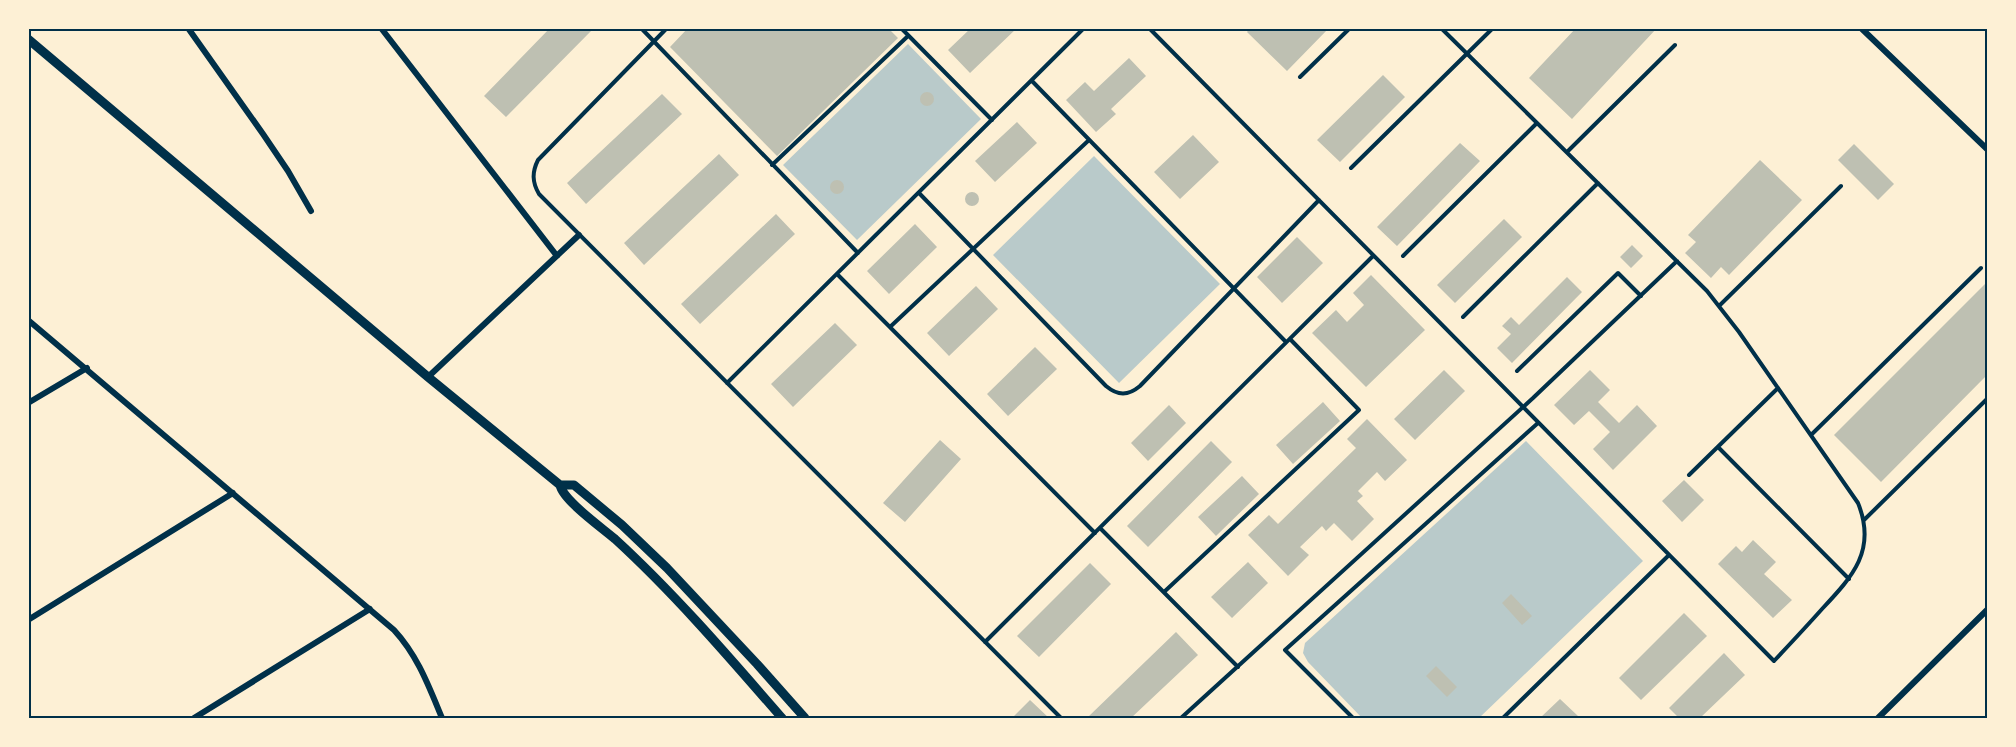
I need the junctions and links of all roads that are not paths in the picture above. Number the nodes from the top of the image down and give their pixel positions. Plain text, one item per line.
1 (188, 28) edge
2 (381, 28) edge
3 (641, 28) edge
4 (667, 28) edge
5 (901, 28) edge
6 (1084, 28) edge
7 (1149, 28) edge
8 (1350, 28) edge
9 (1441, 28) edge
10 (1493, 28) edge
11 (1861, 28) edge
12 (908, 36) junction
13 (28, 39) edge
14 (654, 42) junction
15 (1675, 45) dead end
16 (1467, 54) junction
17 (1300, 77) dead end
18 (1032, 81) junction
19 (992, 120) junction
20 (1537, 123) junction
21 (1089, 140) junction
22 (1988, 150) edge
23 (1566, 152) junction
24 (772, 165) junction
25 (1352, 168) dead end
26 (1598, 183) junction
27 (1841, 186) dead end
28 (919, 192) junction
29 (1319, 200) junction
30 (311, 211) dead end
31 (579, 235) junction
32 (973, 248) junction
33 (858, 253) junction
34 (557, 256) junction
35 (1373, 256) junction
36 (1403, 256) dead end
37 (1677, 261) junction
38 (1981, 268) dead end
39 (837, 274) junction
40 (1234, 289) junction
41 (1641, 296) junction
42 (1719, 306) junction
43 (1463, 317) dead end
44 (28, 320) edge
45 (890, 327) junction
46 (1288, 340) junction
47 (87, 368) junction
48 (1517, 372) dead end
49 (428, 377) junction
50 (727, 383) junction
51 (1778, 388) junction
52 (1988, 398) edge
53 (28, 403) edge
54 (1523, 407) junction
55 (1538, 423) junction
56 (1811, 435) junction
57 (1718, 447) junction
58 (1689, 475) dead end
59 (560, 485) junction
60 (233, 493) junction
61 (1864, 521) junction
62 (1100, 528) junction
63 (1095, 533) junction
64 (1669, 555) junction
65 (1849, 579) junction
66 (1164, 592) junction
67 (370, 609) junction
68 (1988, 609) edge
69 (28, 620) edge
70 (985, 642) junction
71 (1238, 667) junction
72 (194, 718) edge
73 (442, 718) edge
74 (782, 718) edge
75 (806, 718) edge
76 (1061, 718) edge
77 (1182, 718) edge
78 (1353, 718) edge
79 (1503, 718) edge
80 (1878, 718) edge

1 - 30 street
2 - 34 street
3 - 14 lane
4 - 14 lane
5 - 12 lane
6 - 18 lane
7 - 29 lane
8 - 17 lane
9 - 16 lane
10 - 16 lane
11 - 22 street
12 - 19 lane
12 - 24 lane
13 - 49 main road
14 - 24 lane
14 - 31 lane
15 - 23 lane
16 - 20 lane
16 - 25 lane
18 - 19 lane
18 - 21 lane
19 - 28 lane
20 - 23 lane
20 - 36 lane
21 - 32 lane
21 - 40 lane
23 - 26 lane
24 - 33 lane
26 - 37 lane
26 - 43 lane
27 - 42 lane
28 - 32 lane
28 - 33 lane
29 - 35 lane
29 - 40 lane
31 - 34 street
31 - 50 lane
32 - 40 lane
32 - 45 lane
33 - 39 lane
34 - 49 street
35 - 46 lane
35 - 54 lane
37 - 41 lane
37 - 42 lane
38 - 56 lane
39 - 45 lane
39 - 50 lane
40 - 46 lane
41 - 48 lane
41 - 54 lane
42 - 51 lane
44 - 47 street
45 - 63 lane
46 - 62 lane
46 - 66 lane
47 - 53 street
47 - 60 street
49 - 59 main road
50 - 70 lane
51 - 56 lane
51 - 57 lane
52 - 61 lane
54 - 55 lane
54 - 71 lane
55 - 64 lane
55 - 78 lane
56 - 61 lane
57 - 58 lane
57 - 65 lane
59 - 74 main road
59 - 75 main road
60 - 67 street
60 - 69 street
61 - 65 lane
62 - 63 lane
62 - 66 lane
63 - 70 lane
64 - 65 lane
64 - 79 lane
66 - 71 lane
67 - 72 street
67 - 73 street
68 - 80 street
70 - 76 lane
71 - 77 lane

